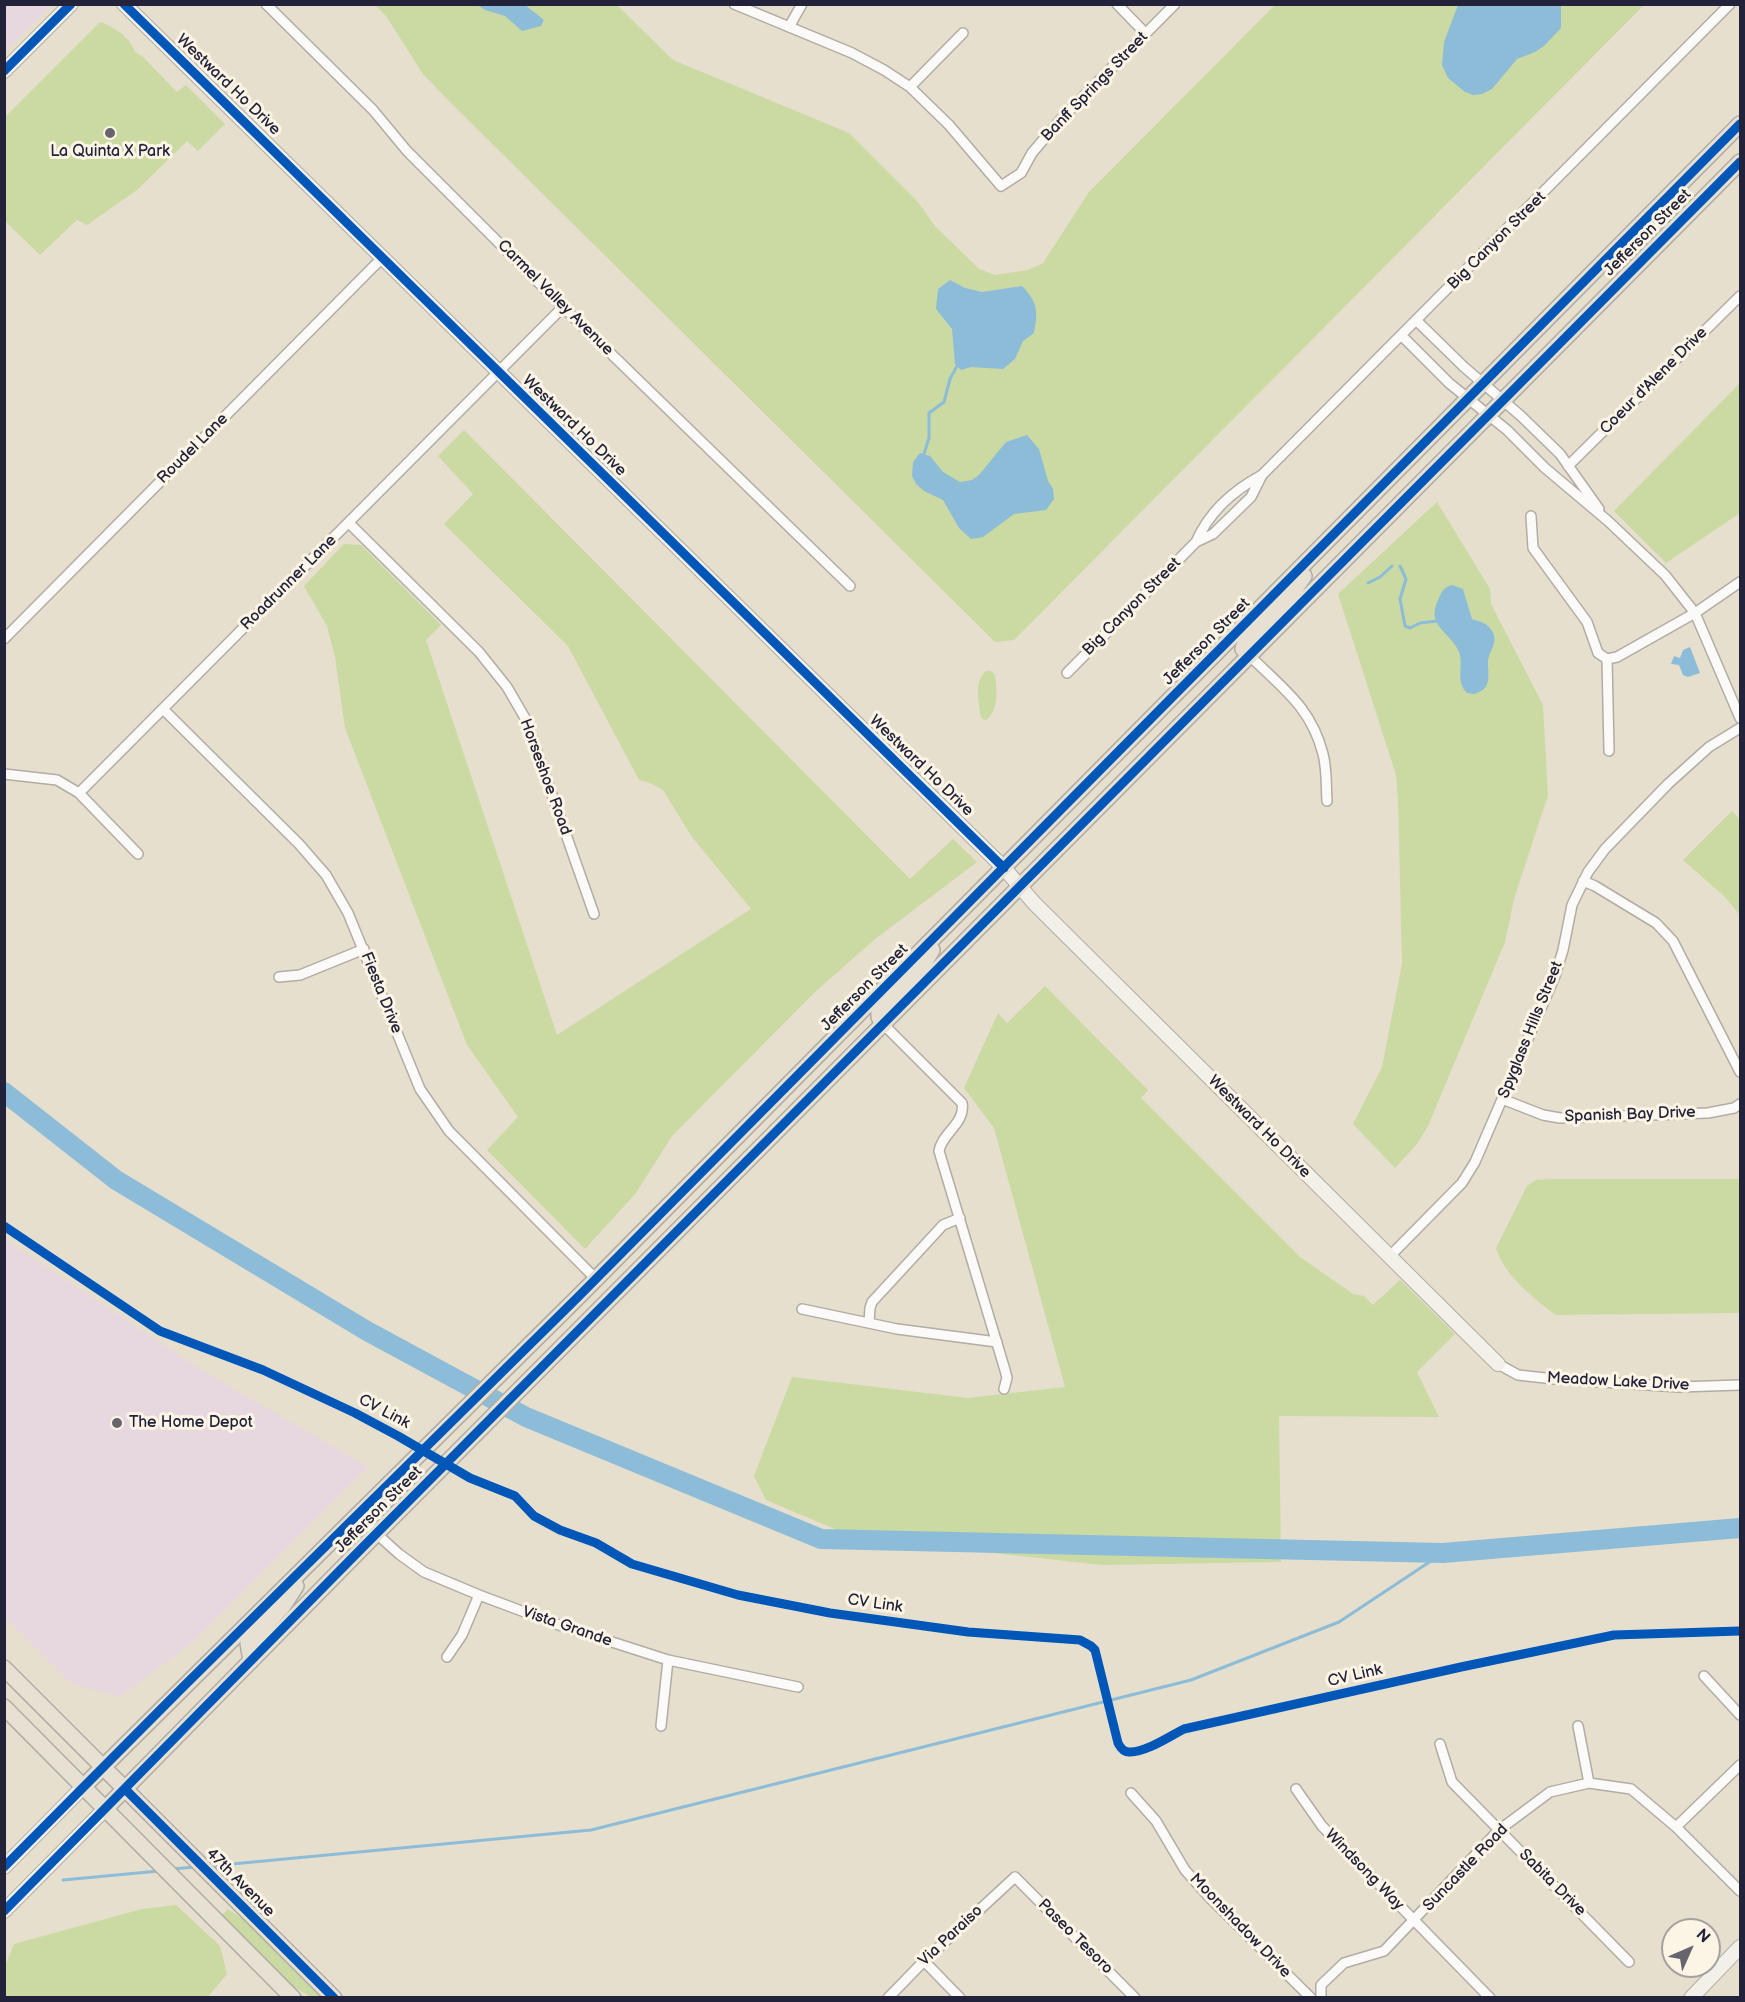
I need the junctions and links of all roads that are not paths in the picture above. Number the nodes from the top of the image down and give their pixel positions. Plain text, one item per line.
1 (71, 4) edge
2 (124, 4) edge
3 (266, 4) edge
4 (734, 4) edge
5 (802, 4) edge
6 (1117, 4) edge
7 (1175, 4) edge
8 (1730, 4) edge
9 (789, 27) junction
10 (963, 33) dead end
11 (1146, 34) junction
12 (4, 71) edge
13 (910, 87) junction
14 (1740, 124) edge
15 (1740, 162) edge
16 (382, 258) junction
17 (1740, 296) edge
18 (563, 307) junction
19 (1417, 321) junction
20 (1402, 336) junction
21 (499, 372) junction
22 (1484, 384) junction
23 (1469, 399) junction
24 (1503, 400) junction
25 (1489, 415) junction
26 (1568, 466) junction
27 (1262, 476) junction
28 (1531, 516) dead end
29 (1608, 521) junction
30 (349, 523) junction
31 (1328, 541) junction
32 (1196, 542) junction
33 (1740, 582) edge
34 (850, 586) dead end
35 (1695, 613) junction
36 (4, 639) edge
37 (1250, 656) junction
38 (1607, 659) junction
39 (1067, 673) dead end
40 (163, 709) junction
41 (1740, 718) edge
42 (1740, 728) edge
43 (1609, 751) dead end
44 (4, 774) edge
45 (79, 793) junction
46 (1327, 801) dead end
47 (138, 854) dead end
48 (1004, 868) junction
49 (1583, 881) junction
50 (1021, 887) junction
51 (594, 914) dead end
52 (944, 929) junction
53 (364, 949) junction
54 (279, 977) dead end
55 (884, 1025) junction
56 (1740, 1072) edge
57 (1502, 1099) junction
58 (1740, 1104) edge
59 (960, 1218) junction
60 (1389, 1257) junction
61 (596, 1279) junction
62 (802, 1309) dead end
63 (869, 1323) junction
64 (997, 1342) junction
65 (1498, 1364) joint
66 (1740, 1386) edge
67 (1004, 1389) dead end
68 (358, 1517) junction
69 (377, 1533) junction
70 (306, 1567) junction
71 (479, 1595) junction
72 (447, 1657) dead end
73 (668, 1660) junction
74 (251, 1661) junction
75 (4, 1668) edge
76 (1704, 1676) dead end
77 (798, 1687) dead end
78 (4, 1707) edge
79 (1740, 1715) edge
80 (661, 1726) dead end
81 (1578, 1726) dead end
82 (1440, 1744) dead end
83 (1740, 1765) edge
84 (104, 1767) junction
85 (1589, 1783) junction
86 (84, 1787) junction
87 (125, 1789) junction
88 (1296, 1789) dead end
89 (1131, 1793) dead end
90 (105, 1809) junction
91 (1676, 1827) junction
92 (1499, 1830) junction
93 (4, 1867) edge
94 (1016, 1877) joint
95 (1740, 1891) edge
96 (4, 1911) edge
97 (1414, 1922) junction
98 (1740, 1947) edge
99 (924, 1961) junction
100 (1629, 1962) dead end
101 (287, 1992) edge
102 (302, 1998) edge
103 (334, 1998) edge
104 (888, 1998) edge
105 (960, 1998) edge
106 (1135, 1998) edge
107 (1311, 1998) edge
108 (1321, 1998) edge
109 (1490, 1998) edge
110 (1691, 1998) edge

1 - 12 street
2 - 16 street, Westward Ho Drive
3 - 18 street, Carmel Valley Avenue
4 - 9 street
5 - 9 street
6 - 11 street
7 - 11 street, Banff Springs Street
8 - 19 street, Big Canyon Street
9 - 13 street
10 - 13 street
11 - 13 street, Banff Springs Street
14 - 22 main road, Jefferson Street
15 - 24 main road, Jefferson Street
16 - 21 street, Westward Ho Drive
16 - 36 street, Roudel Lane
17 - 26 street, Coeur d'Alene Drive
18 - 21 street, Roadrunner Lane
18 - 34 street, Carmel Valley Avenue
19 - 20 street, Big Canyon Street
19 - 22 street
20 - 23 street
20 - 27 street, Big Canyon Street
21 - 30 street, Roadrunner Lane
21 - 48 street, Westward Ho Drive
22 - 23 main road, Jefferson Street
22 - 24 street
23 - 25 street
23 - 31 main road, Jefferson Street
24 - 25 main road, Jefferson Street
24 - 26 street
25 - 29 street
25 - 37 main road, Jefferson Street
26 - 29 street
27 - 32 street, Big Canyon Street
27 - 32 street, Big Canyon Street
28 - 38 street
29 - 35 street
30 - 40 street, Roadrunner Lane
30 - 51 street, Horseshoe Road
31 - 37 main road
31 - 48 main road, Jefferson Street
32 - 39 street, Big Canyon Street
33 - 35 street
35 - 38 street
35 - 41 street
37 - 46 street
37 - 50 main road, Jefferson Street
38 - 43 street
40 - 45 street, Roadrunner Lane
40 - 53 street, Fiesta Drive
42 - 49 street, Spyglass Hills Street
44 - 45 street
45 - 47 street
48 - 50 street, Westward Ho Drive
48 - 52 main road, Jefferson Street
49 - 56 street
49 - 57 street, Spyglass Hills Street
50 - 55 main road, Jefferson Street
50 - 60 street, Westward Ho Drive
52 - 55 main road
52 - 61 main road, Jefferson Street
53 - 54 street
53 - 61 street, Fiesta Drive
55 - 59 street
55 - 69 main road, Jefferson Street
57 - 58 street, Spanish Bay Drive
57 - 60 street, Spyglass Hills Street
59 - 63 street
59 - 64 street
60 - 65 street, Westward Ho Drive
61 - 68 main road, Jefferson Street
62 - 63 street
63 - 64 street
64 - 67 street
65 - 66 street, Meadow Lake Drive
68 - 69 street, Vista Grande
68 - 70 main road, Jefferson Street
69 - 71 street, Vista Grande
69 - 74 main road, Jefferson Street
70 - 74 main road
70 - 84 main road, Jefferson Street
71 - 72 street
71 - 73 street, Vista Grande
73 - 77 street, Vista Grande
73 - 80 street
74 - 87 main road, Jefferson Street
75 - 84 main road, 47th Avenue
76 - 79 street
78 - 86 main road
81 - 85 street
82 - 92 street, Sabita Drive
83 - 91 street
84 - 86 main road, Jefferson Street
84 - 87 main road, 47th Avenue
85 - 91 street, Suncastle Road
85 - 92 street, Suncastle Road
86 - 90 main road
86 - 93 street, Jefferson Street
87 - 90 main road, Jefferson Street
87 - 103 main road, 47th Avenue
88 - 97 street, Windsong Way
89 - 107 street, Moonshadow Drive
90 - 96 street, Jefferson Street
90 - 101 main road
91 - 95 street, Suncastle Road
92 - 97 street, Suncastle Road
92 - 100 street, Sabita Drive
94 - 99 street, Via Paraiso
94 - 106 street, Paseo Tesoro
97 - 108 street, Suncastle Road
97 - 109 street, Windsong Way
98 - 110 street
99 - 104 street, Via Paraiso
99 - 105 street
101 - 102 main road

